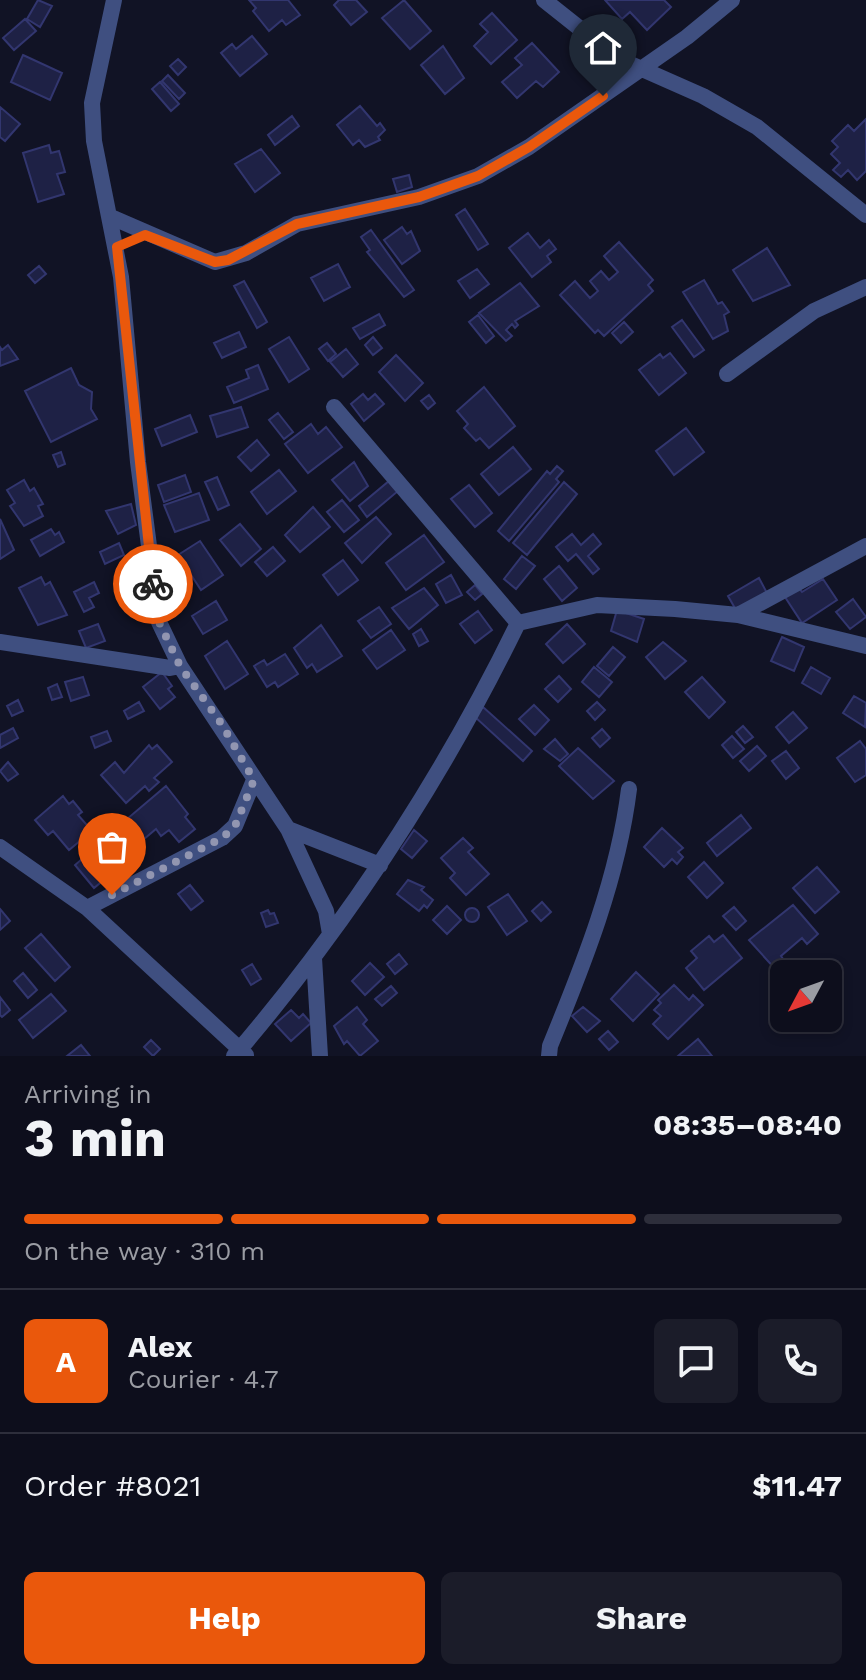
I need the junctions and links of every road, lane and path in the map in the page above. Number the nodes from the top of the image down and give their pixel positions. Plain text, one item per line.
1 (114, 0) edge
2 (544, 0) edge
3 (732, 0) edge
4 (636, 70) junction
5 (866, 215) edge
6 (111, 217) junction
7 (145, 235) junction
8 (117, 247) junction
9 (866, 287) edge
10 (727, 374) dead end
11 (334, 407) dead end
12 (866, 546) edge
13 (738, 615) junction
14 (518, 623) junction
15 (0, 642) edge
16 (866, 646) edge
17 (180, 666) junction
18 (254, 780) junction
19 (629, 789) dead end
20 (288, 829) junction
21 (0, 847) edge
22 (380, 865) junction
23 (87, 908) junction
24 (330, 934) junction
25 (314, 958) junction
26 (240, 1054) edge
27 (320, 1056) edge
28 (549, 1056) edge

1 - 6 street
2 - 4 street
3 - 4 street
4 - 5 street
4 - 7 street
6 - 7 street
6 - 8 street
7 - 8 street
8 - 17 street
9 - 10 street
11 - 14 street
12 - 13 street
13 - 14 street
13 - 16 street
14 - 22 street
15 - 17 street
17 - 18 street
18 - 20 street
18 - 23 street
19 - 28 street
20 - 22 street
20 - 24 street
21 - 23 street
22 - 24 street
23 - 26 street
24 - 25 street
25 - 26 street
25 - 27 street

